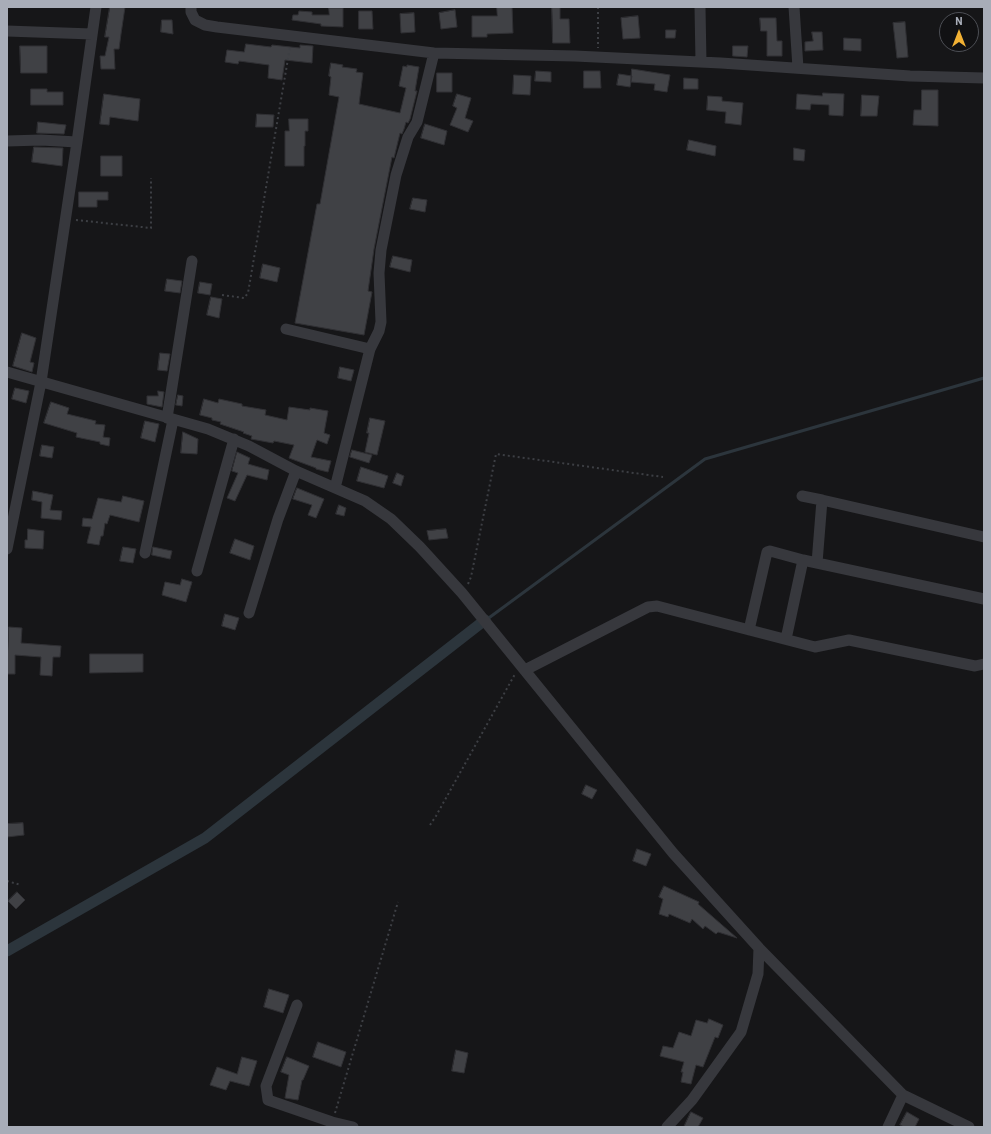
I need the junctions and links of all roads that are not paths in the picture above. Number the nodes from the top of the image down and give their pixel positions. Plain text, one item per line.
1 (96, 7) edge
2 (191, 7) edge
3 (700, 7) edge
4 (794, 7) edge
5 (7, 31) edge
6 (92, 34) junction
7 (434, 53) junction
8 (701, 62) junction
9 (798, 68) junction
10 (984, 78) edge
11 (7, 141) edge
12 (77, 142) junction
13 (192, 261) dead end
14 (286, 329) dead end
15 (370, 349) junction
16 (7, 372) edge
17 (40, 382) junction
18 (170, 419) junction
19 (234, 439) junction
20 (296, 471) junction
21 (336, 488) junction
22 (802, 496) dead end
23 (822, 500) junction
24 (984, 537) edge
25 (7, 549) edge
26 (145, 553) dead end
27 (803, 560) junction
28 (817, 563) junction
29 (198, 572) dead end
30 (984, 599) edge
31 (249, 613) dead end
32 (749, 630) junction
33 (786, 639) junction
34 (984, 664) edge
35 (522, 667) junction
36 (759, 948) junction
37 (297, 1005) dead end
38 (902, 1095) junction
39 (353, 1127) edge
40 (667, 1127) edge
41 (888, 1127) edge
42 (968, 1127) edge

1 - 6 street
2 - 7 street
3 - 8 street
4 - 9 street
5 - 6 street
6 - 12 street
7 - 8 street
7 - 15 street
8 - 9 street
9 - 10 street
11 - 12 street
12 - 17 street
13 - 18 street
14 - 15 street
15 - 21 street
16 - 17 street
17 - 18 street
17 - 25 street
18 - 19 street
18 - 26 street
19 - 20 street
19 - 29 street
20 - 21 street
20 - 31 street
21 - 35 street
22 - 23 street
23 - 24 street
23 - 28 street
27 - 28 street
27 - 32 street
27 - 33 street
28 - 30 street
32 - 33 street
32 - 35 street
33 - 34 street
35 - 36 street
36 - 38 street
36 - 40 street
37 - 39 street
38 - 41 street
38 - 42 street

